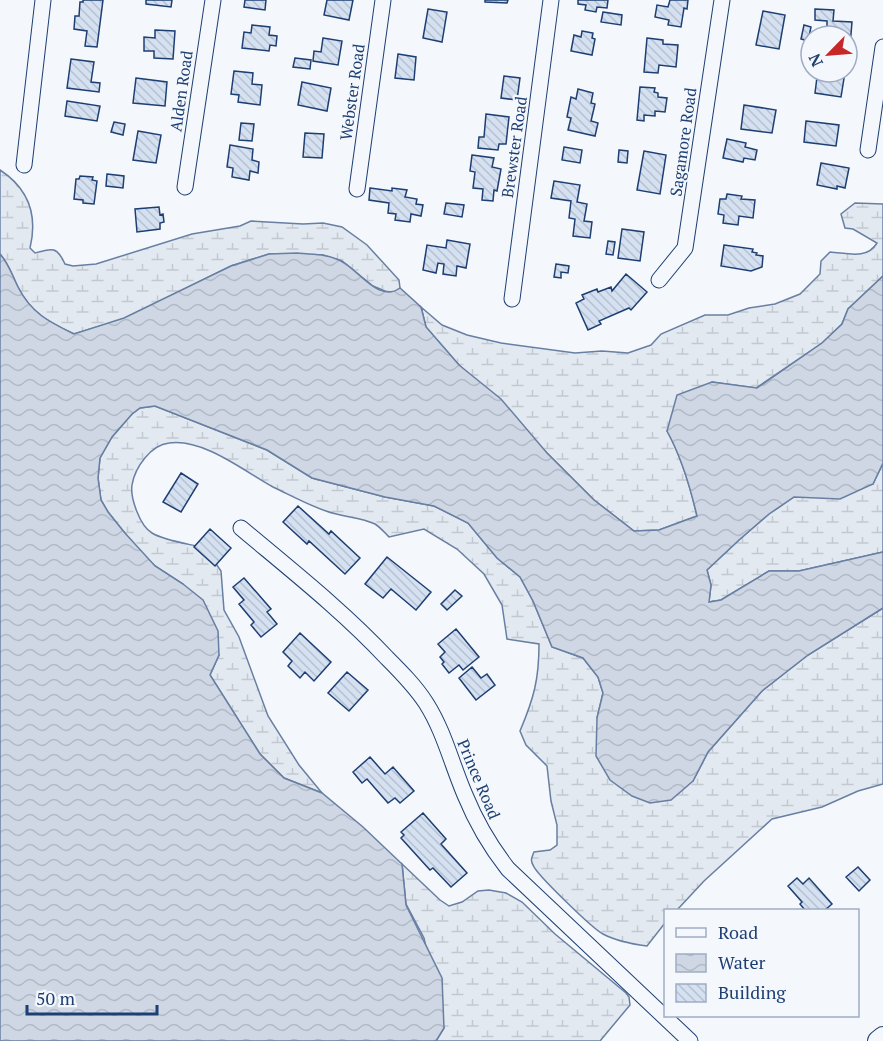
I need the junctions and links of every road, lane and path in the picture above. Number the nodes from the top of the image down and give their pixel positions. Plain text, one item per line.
1 (43, 0) edge
2 (213, 0) edge
3 (382, 0) edge
4 (552, 0) edge
5 (722, 0) edge
6 (883, 47) edge
7 (868, 150) dead end
8 (24, 165) dead end
9 (185, 187) dead end
10 (357, 189) dead end
11 (659, 280) dead end
12 (512, 299) dead end
13 (241, 528) dead end
14 (664, 1017) edge
15 (664, 1017) edge
16 (883, 1037) edge
17 (690, 1041) edge
18 (878, 1041) edge

1 - 8 street
2 - 9 street, Alden Road
3 - 10 street, Webster Road
4 - 12 street, Brewster Road
5 - 11 street, Sagamore Road
6 - 7 street
13 - 15 street, Prince Road
14 - 17 street, Prince Road
16 - 18 street

